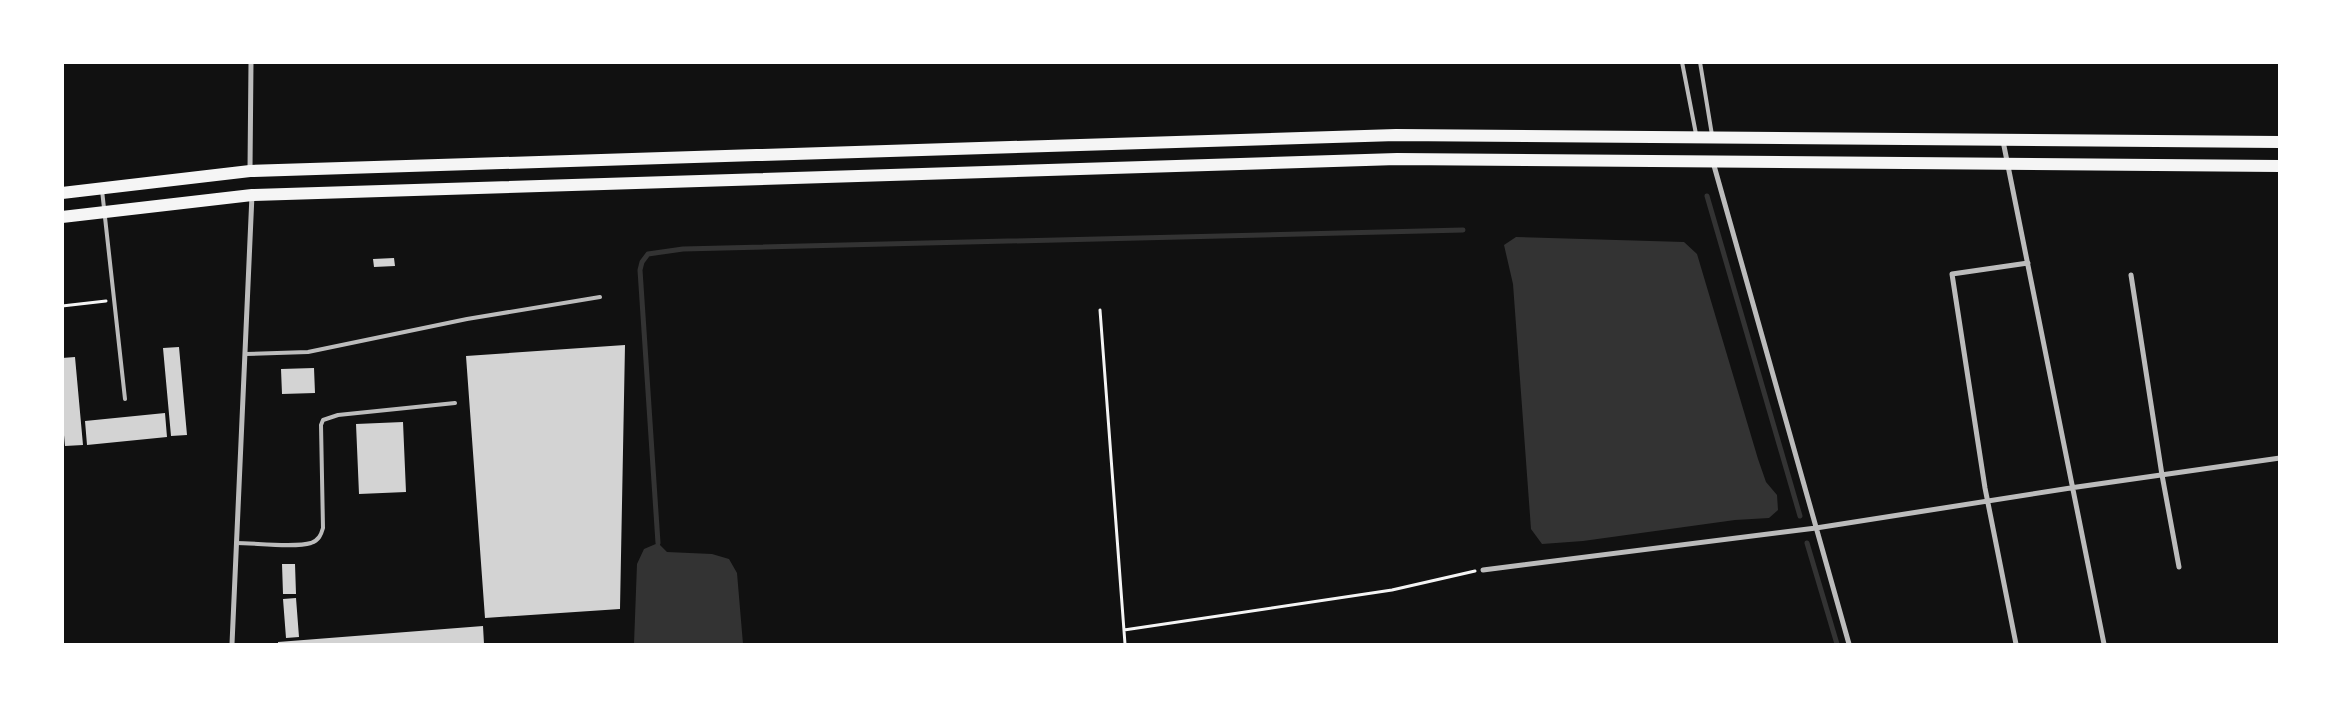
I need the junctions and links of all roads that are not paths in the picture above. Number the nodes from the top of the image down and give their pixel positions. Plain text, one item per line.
1 (251, 62) edge
2 (1682, 62) edge
3 (1700, 62) edge
4 (1697, 137) junction
5 (1712, 138) junction
6 (2003, 140) junction
7 (2280, 142) edge
8 (1713, 162) junction
9 (2008, 164) junction
10 (2280, 166) edge
11 (250, 171) junction
12 (102, 188) junction
13 (62, 193) edge
14 (252, 194) junction
15 (104, 212) junction
16 (62, 217) edge
17 (2028, 263) junction
18 (2131, 276) dead end
19 (600, 297) dead end
20 (245, 354) junction
21 (125, 399) dead end
22 (455, 404) dead end
23 (2280, 458) edge
24 (2162, 475) junction
25 (2073, 488) junction
26 (1988, 501) junction
27 (1816, 528) junction
28 (236, 543) junction
29 (2179, 567) dead end
30 (1483, 570) road end
31 (232, 644) edge
32 (1849, 644) edge
33 (2016, 644) edge
34 (2104, 644) edge

1 - 11 street
2 - 4 lane
3 - 5 lane
4 - 5 highway
4 - 11 highway
5 - 6 highway
6 - 7 highway
6 - 9 street
8 - 9 highway
8 - 14 highway
8 - 27 street
9 - 10 highway
9 - 17 street
11 - 12 highway
12 - 13 highway
12 - 15 lane
14 - 15 highway
14 - 20 street
15 - 16 highway
15 - 21 lane
17 - 25 street
17 - 26 street
18 - 24 street
19 - 20 lane
20 - 28 street
22 - 28 lane
23 - 24 street
24 - 25 street
24 - 29 street
25 - 26 street
25 - 34 street
26 - 27 street
26 - 33 street
27 - 30 street
27 - 32 street
28 - 31 street

